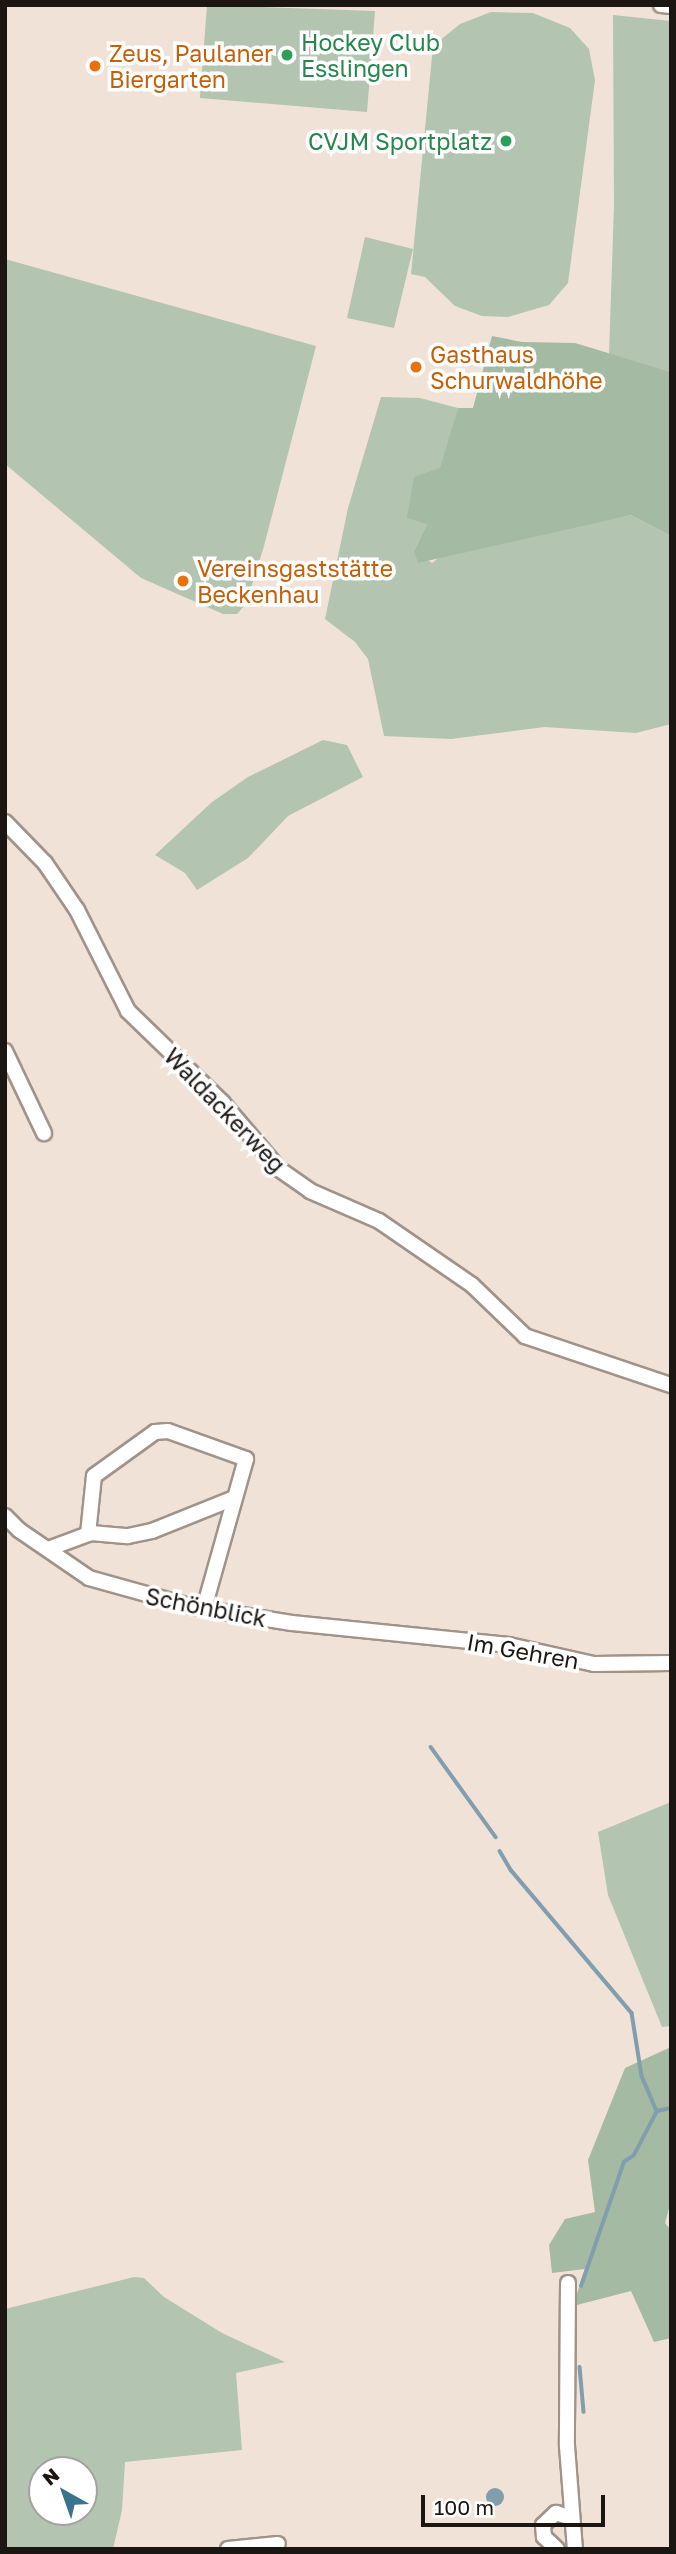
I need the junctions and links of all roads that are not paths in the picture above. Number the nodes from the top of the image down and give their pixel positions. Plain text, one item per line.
1 (661, 5) edge
2 (671, 6) edge
3 (5, 822) edge
4 (5, 1051) edge
5 (44, 1133) dead end
6 (671, 1385) edge
7 (234, 1498) junction
8 (5, 1516) edge
9 (88, 1534) junction
10 (48, 1549) junction
11 (204, 1608) junction
12 (375, 1630) joint
13 (671, 1663) edge
14 (568, 2283) dead end
15 (571, 2518) junction
16 (278, 2544) dead end
17 (228, 2549) edge
18 (557, 2549) edge
19 (575, 2549) edge

1 - 2 street
3 - 6 street, Waldackerweg
4 - 5 street
7 - 9 street
7 - 9 street
7 - 11 street
8 - 10 street, Schönblick
9 - 10 street
10 - 11 street, Schönblick
11 - 12 street, Schönblick
12 - 13 street, Im Gehren
14 - 15 street
15 - 18 street
15 - 19 street
16 - 17 street

